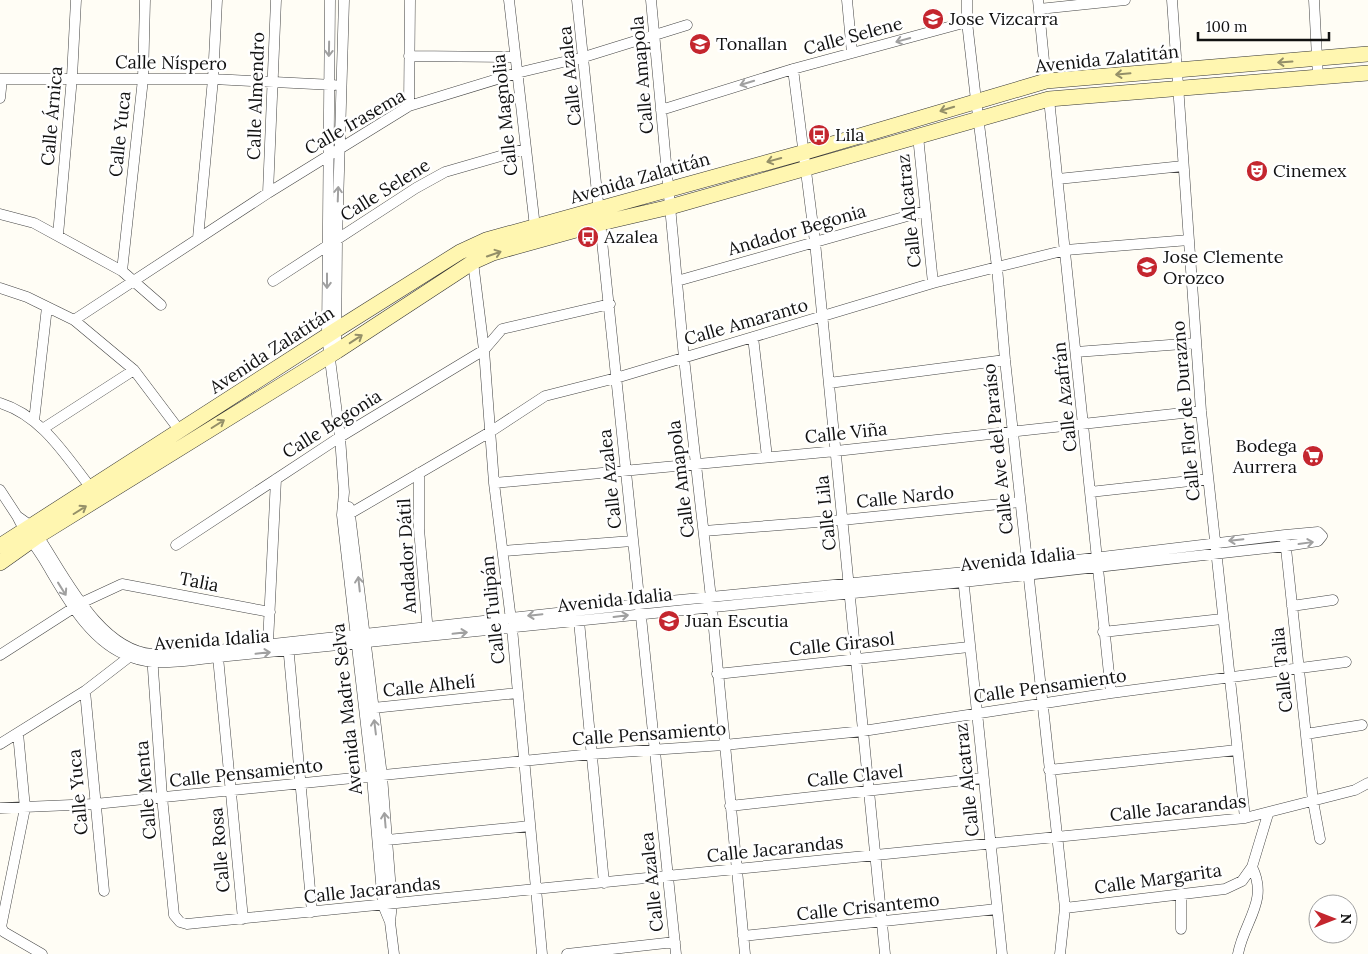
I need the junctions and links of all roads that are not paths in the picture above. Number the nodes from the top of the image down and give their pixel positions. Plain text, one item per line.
1 (76, 0) edge
2 (144, 0) edge
3 (217, 0) edge
4 (276, 0) edge
5 (330, 0) edge
6 (344, 0) edge
7 (410, 0) edge
8 (509, 0) edge
9 (578, 0) edge
10 (651, 0) edge
11 (847, 0) edge
12 (967, 0) edge
13 (1125, 0) edge
14 (1172, 0) edge
15 (1314, 0) edge
16 (1039, 4) edge
17 (968, 22) junction
18 (687, 25) dead end
19 (654, 35) junction
20 (852, 53) junction
21 (1368, 54) edge
22 (409, 56) junction
23 (515, 57) junction
24 (584, 57) junction
25 (1317, 60) junction
26 (793, 69) junction
27 (1176, 70) junction
28 (517, 73) junction
29 (1368, 73) edge
30 (72, 77) junction
31 (1318, 77) junction
32 (1, 79) edge
33 (143, 79) junction
34 (213, 79) junction
35 (1046, 81) junction
36 (273, 83) junction
37 (328, 84) junction
38 (341, 85) junction
39 (1177, 88) junction
40 (0, 98) edge
41 (1049, 98) junction
42 (976, 100) junction
43 (409, 106) junction
44 (661, 110) junction
45 (979, 118) junction
46 (918, 136) junction
47 (339, 148) junction
48 (525, 149) junction
49 (805, 152) junction
50 (328, 156) junction
51 (1183, 166) junction
52 (807, 167) junction
53 (1058, 179) junction
54 (668, 190) junction
55 (268, 193) junction
56 (670, 207) junction
57 (925, 211) junction
58 (0, 214) edge
59 (600, 216) junction
60 (535, 227) junction
61 (58, 235) junction
62 (198, 238) junction
63 (336, 240) junction
64 (1189, 240) junction
65 (814, 242) junction
66 (327, 247) junction
67 (1066, 250) junction
68 (473, 262) junction
69 (997, 266) junction
70 (122, 271) junction
71 (134, 280) junction
72 (273, 281) dead end
73 (677, 281) junction
74 (933, 283) junction
75 (0, 288) edge
76 (610, 304) junction
77 (161, 305) dead end
78 (47, 307) junction
79 (822, 317) junction
80 (74, 320) junction
81 (481, 327) junction
82 (502, 329) junction
83 (332, 333) junction
84 (753, 338) junction
85 (1196, 343) junction
86 (484, 350) junction
87 (1076, 352) junction
88 (333, 358) junction
89 (684, 358) junction
90 (1005, 360) junction
91 (134, 370) junction
92 (616, 378) junction
93 (829, 384) junction
94 (0, 403) edge
95 (1201, 411) junction
96 (34, 421) junction
97 (1084, 423) junction
98 (44, 428) junction
99 (1013, 430) junction
100 (180, 431) junction
101 (490, 432) junction
102 (340, 437) junction
103 (836, 451) junction
104 (767, 457) junction
105 (696, 463) junction
106 (625, 470) junction
107 (419, 473) junction
108 (276, 479) junction
109 (1208, 479) junction
110 (494, 483) junction
111 (91, 488) junction
112 (0, 490) edge
113 (1090, 492) junction
114 (1020, 502) junction
115 (346, 514) junction
116 (842, 520) junction
117 (704, 531) junction
118 (31, 533) junction
119 (632, 541) junction
120 (1285, 541) junction
121 (1215, 542) junction
122 (176, 545) dead end
123 (0, 546) edge
124 (503, 551) junction
125 (1216, 554) junction
126 (0, 563) edge
127 (1096, 563) junction
128 (1027, 570) junction
129 (963, 577) junction
130 (850, 588) junction
131 (1333, 600) dead end
132 (711, 602) junction
133 (78, 605) junction
134 (1292, 606) junction
135 (640, 609) junction
136 (270, 612) junction
137 (1222, 619) junction
138 (579, 621) junction
139 (511, 623) junction
140 (428, 632) junction
141 (1104, 632) junction
142 (361, 638) junction
143 (268, 643) junction
144 (288, 646) junction
145 (970, 647) junction
146 (134, 653) junction
147 (0, 655) edge
148 (152, 658) junction
149 (218, 658) junction
150 (856, 659) junction
151 (1346, 662) dead end
152 (1298, 668) junction
153 (717, 674) junction
154 (1229, 678) junction
155 (86, 691) junction
156 (518, 693) junction
157 (1110, 693) junction
158 (1042, 704) junction
159 (373, 708) junction
160 (976, 713) junction
161 (1362, 725) dead end
162 (863, 731) junction
163 (18, 733) junction
164 (1306, 734) junction
165 (0, 744) edge
166 (724, 745) junction
167 (654, 750) junction
168 (1237, 750) junction
169 (592, 754) junction
170 (523, 762) junction
171 (1049, 770) junction
172 (377, 776) junction
173 (983, 778) junction
174 (1368, 783) edge
175 (301, 784) junction
176 (231, 791) junction
177 (869, 791) junction
178 (162, 797) junction
179 (1313, 801) junction
180 (95, 804) junction
181 (730, 806) junction
182 (0, 808) edge
183 (25, 808) junction
184 (1268, 814) junction
185 (1245, 818) junction
186 (530, 826) junction
187 (1057, 837) junction
188 (1320, 839) dead end
189 (387, 840) junction
190 (990, 844) junction
191 (876, 856) junction
192 (1252, 867) junction
193 (736, 870) junction
194 (667, 876) junction
195 (604, 883) junction
196 (104, 890) dead end
197 (536, 890) junction
198 (1181, 894) junction
199 (387, 904) junction
200 (1065, 908) junction
201 (997, 909) junction
202 (312, 912) junction
203 (243, 919) junction
204 (180, 922) joint
205 (882, 922) junction
206 (1181, 928) dead end
207 (743, 936) junction
208 (675, 942) junction
209 (42, 954) edge
210 (394, 954) edge
211 (542, 954) edge
212 (567, 954) edge
213 (676, 954) edge
214 (745, 954) edge
215 (886, 954) edge
216 (1002, 954) edge
217 (1060, 954) edge
218 (1238, 954) edge

1 - 30 street, Calle Árnica
2 - 33 street, Calle Yuca
3 - 34 street
4 - 36 street, Calle Almendro
5 -> 37 street, Avenida Madre Selva
6 - 38 street, Avenida Madre Selva
7 - 22 street
8 - 23 street, Calle Magnolia
9 - 24 street, Calle Azalea
10 - 19 street, Calle Amapola
11 - 20 street
12 - 17 street, Calle Ave del Paraíso
13 - 16 street
14 - 27 street, Calle Flor de Durazno
15 - 25 street
16 - 35 street
17 -> 20 street, Calle Selene
17 - 42 street, Calle Ave del Paraíso
18 - 19 street, Calle Irasema
19 - 24 street, Calle Irasema
19 - 44 street, Calle Amapola
20 - 26 street, Calle Selene
21 - 25 street, Avenida Zalatitán
22 - 23 street
22 - 43 street
23 - 28 street, Calle Magnolia
24 - 28 street, Calle Irasema
24 - 59 street, Calle Azalea
25 -> 27 street, Avenida Zalatitán
25 - 31 street
26 -> 44 street, Calle Selene
26 - 49 street, Calle Lila
27 -> 35 street, Avenida Zalatitán
27 - 39 street, Calle Flor de Durazno
28 - 43 street, Calle Irasema
28 - 48 street, Calle Magnolia
29 - 31 street, Avenida Zalatitán
30 - 32 street, Calle Níspero
30 - 33 street, Calle Níspero
30 - 61 street, Calle Árnica
31 - 39 street, Avenida Zalatitán
32 - 40 street
33 - 34 street, Calle Níspero
33 - 70 street, Calle Yuca
34 - 36 street, Calle Níspero
34 - 62 street
35 - 42 street, Avenida Zalatitán
36 - 37 street, Calle Níspero
36 - 55 street, Calle Almendro
37 - 38 street, Calle Níspero
37 - 50 street, Avenida Madre Selva
38 - 47 street, Avenida Madre Selva
39 - 41 street, Avenida Zalatitán
39 - 51 street, Calle Flor de Durazno
41 - 45 street, Avenida Zalatitán
41 - 53 street, Calle Azafrán
42 - 45 street, Calle Ave del Paraíso
42 -> 49 street, Avenida Zalatitán
43 - 47 street, Calle Irasema
44 - 54 street, Calle Amapola
45 - 46 street, Avenida Zalatitán
45 - 69 street, Calle Ave del Paraíso
46 - 52 street, Avenida Zalatitán
46 - 57 street, Calle Alcatraz
47 - 50 street, Calle Irasema
63 -> 47 street, Avenida Madre Selva
48 - 60 street, Calle Magnolia
48 - 63 street, Calle Selene
49 - 52 street, Calle Lila
49 -> 54 street, Avenida Zalatitán
50 - 55 street, Calle Irasema
50 - 66 street, Avenida Madre Selva
51 - 53 street
51 - 64 street, Calle Flor de Durazno
52 - 56 street, Avenida Zalatitán
52 - 65 street, Calle Lila
53 - 67 street, Calle Azafrán
54 - 56 street, Calle Amapola
54 - 59 street, Avenida Zalatitán
55 - 62 street, Calle Irasema
56 - 59 street, Avenida Zalatitán
56 - 73 street, Calle Amapola
57 - 65 street, Andador Begonia
57 - 74 street, Calle Alcatraz
58 - 61 street
59 - 60 street, Avenida Zalatitán
68 -> 59 street, Avenida Zalatitán
59 - 76 street, Calle Azalea
60 - 83 street, Avenida Zalatitán
61 - 70 street
62 - 71 street, Calle Irasema
63 - 66 street, Calle Selene
63 - 83 street, Avenida Madre Selva
64 - 67 street, Calle Amaranto
64 - 85 street, Calle Flor de Durazno
65 - 73 street, Andador Begonia
65 - 79 street, Calle Lila
66 - 72 street, Calle Selene
66 -> 83 street, Avenida Madre Selva
67 - 69 street, Calle Amaranto
67 - 87 street, Calle Azafrán
68 - 81 street, Calle Tulipán
88 -> 68 street, Avenida Zalatitán
69 - 74 street, Calle Amaranto
69 - 90 street, Calle Ave del Paraíso
70 - 71 street
71 - 77 street
71 - 80 street, Calle Irasema
73 - 89 street, Calle Amapola
74 - 79 street, Calle Amaranto
75 - 78 street
76 - 82 street
76 - 92 street, Calle Azalea
78 - 80 street
78 - 96 street
79 - 84 street, Calle Amaranto
79 - 93 street, Calle Lila
80 - 91 street
81 - 82 street
81 - 86 street, Calle Tulipán
82 - 86 street, Calle Begonia
83 - 88 street, Avenida Madre Selva
83 - 100 street, Avenida Zalatitán
84 - 89 street, Calle Amaranto
84 - 104 street
85 - 87 street
85 - 95 street, Calle Flor de Durazno
86 - 101 street, Calle Tulipán
86 - 102 street, Calle Begonia
87 - 97 street, Calle Azafrán
88 - 102 street, Avenida Madre Selva
118 -> 88 street, Avenida Zalatitán
89 - 92 street, Calle Amaranto
89 - 105 street, Calle Amapola
90 - 93 street
90 - 99 street, Calle Ave del Paraíso
91 - 98 street
91 - 100 street
92 - 101 street, Calle Amaranto
92 - 106 street, Calle Azalea
93 - 103 street, Calle Lila
94 - 96 street
95 - 97 street, Calle Viña
95 - 109 street, Calle Flor de Durazno
96 - 98 street
97 - 99 street, Calle Viña
97 - 113 street, Calle Azafrán
98 - 111 street
99 - 103 street, Calle Viña
99 - 114 street, Calle Ave del Paraíso
100 - 111 street, Avenida Zalatitán
101 - 107 street, Calle Amaranto
101 - 110 street, Calle Tulipán
102 - 108 street, Calle Begonia
102 - 115 street, Avenida Madre Selva
103 - 104 street, Calle Viña
103 - 116 street, Calle Lila
104 - 105 street, Calle Viña
105 - 106 street, Calle Viña
105 - 117 street, Calle Amapola
106 - 110 street, Calle Viña
106 - 119 street, Calle Azalea
107 - 115 street, Calle Amaranto
107 - 140 street, Andador Dátil
108 - 122 street, Calle Begonia
108 - 136 street
109 - 113 street
109 - 121 street, Calle Flor de Durazno
110 - 124 street, Calle Tulipán
111 - 118 street, Avenida Zalatitán
112 - 118 street
113 - 127 street, Calle Azafrán
114 - 116 street, Calle Nardo
114 - 128 street, Calle Ave del Paraíso
115 - 142 street, Avenida Madre Selva
116 - 117 street, Calle Nardo
116 - 130 street, Calle Lila
117 - 132 street, Calle Amapola
118 - 123 street, Avenida Zalatitán
118 - 126 street, Avenida Zalatitán
118 - 133 street, Avenida Idalia
119 - 124 street
119 - 135 street, Calle Azalea
120 -> 121 street, Avenida Idalia
125 -> 120 street, Avenida Idalia
120 - 134 street, Calle Talia
121 - 125 street, Calle Flor de Durazno
121 - 127 street, Avenida Idalia
124 - 139 street, Calle Tulipán
125 - 127 street, Avenida Idalia
125 - 137 street, Calle Flor de Durazno
127 - 128 street, Avenida Idalia
127 - 141 street, Calle Azafrán
128 - 129 street, Avenida Idalia
128 - 158 street, Calle Ave del Paraíso
129 - 130 street, Avenida Idalia
129 - 145 street, Calle Alcatraz
130 - 132 street, Avenida Idalia
130 - 150 street, Calle Lila
131 - 134 street
132 - 135 street, Avenida Idalia
132 - 153 street, Calle Amapola
133 - 136 street, Talia
133 - 146 street, Avenida Idalia
133 - 147 street
134 - 152 street, Calle Talia
138 -> 135 street, Avenida Idalia
135 -> 139 street, Avenida Idalia
135 - 167 street, Calle Azalea
136 - 143 street
137 - 141 street
137 - 154 street, Calle Flor de Durazno
138 - 139 street, Avenida Idalia
138 - 169 street
139 - 140 street, Avenida Idalia
139 - 156 street, Calle Tulipán
140 - 142 street, Avenida Idalia
141 - 157 street, Calle Azafrán
142 - 144 street, Avenida Idalia
142 - 159 street, Avenida Madre Selva
142 - 172 street, Avenida Madre Selva
143 - 144 street, Avenida Idalia
143 - 148 street, Avenida Idalia
149 -> 144 street, Avenida Idalia
144 - 175 street
145 - 150 street, Calle Girasol
145 - 160 street, Calle Alcatraz
146 - 148 street, Avenida Idalia
146 - 155 street
148 - 149 street, Avenida Idalia
148 - 178 street, Calle Menta
149 - 176 street, Calle Rosa
150 - 153 street, Calle Girasol
150 - 162 street, Calle Lila
151 - 152 street, Calle Pensamiento
152 - 154 street, Calle Pensamiento
152 - 164 street, Calle Talia
153 - 166 street, Calle Amapola
154 - 157 street, Calle Pensamiento
154 - 168 street, Calle Flor de Durazno
155 - 163 street
155 - 180 street, Calle Yuca
156 - 159 street, Calle Alhelí
156 - 170 street, Calle Tulipán
157 - 158 street, Calle Pensamiento
158 - 160 street, Calle Pensamiento
158 - 171 street, Calle Ave del Paraíso
172 -> 159 street, Avenida Madre Selva
160 - 162 street, Calle Pensamiento
160 - 173 street, Calle Alcatraz
161 - 164 street
162 - 166 street, Calle Pensamiento
162 - 177 street, Calle Lila
163 - 165 street
163 - 183 street
164 - 179 street, Calle Talia
166 - 167 street, Calle Pensamiento
166 - 181 street, Calle Amapola
167 - 169 street, Calle Pensamiento
167 - 194 street, Calle Azalea
168 - 171 street
168 - 185 street, Calle Flor de Durazno
169 - 170 street, Calle Pensamiento
169 - 195 street
170 - 172 street, Calle Pensamiento
170 - 186 street, Calle Tulipán
171 - 187 street, Calle Ave del Paraíso
172 - 175 street, Calle Pensamiento
189 -> 172 street, Avenida Madre Selva
172 - 199 street, Avenida Madre Selva
173 - 177 street, Calle Clavel
173 - 190 street, Calle Alcatraz
174 - 179 street, Calle Jacarandas
175 - 176 street, Calle Pensamiento
175 - 202 street
176 - 178 street, Calle Pensamiento
176 - 203 street, Calle Rosa
177 - 181 street, Calle Clavel
177 - 191 street, Calle Lila
178 - 180 street, Calle Pensamiento
178 - 204 street, Calle Menta
179 - 184 street, Calle Jacarandas
179 - 188 street, Calle Talia
180 - 183 street, Calle Pensamiento
180 - 196 street, Calle Yuca
181 - 193 street, Calle Amapola
182 - 183 street, Calle Pensamiento
183 - 209 street
184 - 185 street, Calle Jacarandas
184 - 192 street, Calle Margarita
185 - 187 street, Calle Jacarandas
186 - 189 street
186 - 197 street, Calle Tulipán
187 - 190 street, Calle Jacarandas
187 - 200 street, Calle Ave del Paraíso
189 - 199 street, Avenida Madre Selva
190 - 191 street, Calle Jacarandas
190 - 201 street, Calle Alcatraz
191 - 193 street, Calle Jacarandas
191 - 205 street, Calle Lila
192 - 198 street, Calle Margarita
192 - 218 street
193 - 194 street, Calle Jacarandas
193 - 207 street, Calle Amapola
194 - 195 street, Calle Jacarandas
194 - 208 street, Calle Azalea
195 - 197 street, Calle Jacarandas
197 - 199 street, Calle Jacarandas
197 - 211 street, Calle Tulipán
198 - 200 street, Calle Margarita
198 - 206 street
199 - 202 street, Calle Jacarandas
199 - 210 street, Avenida Madre Selva
200 - 217 street, Calle Ave del Paraíso
201 - 205 street, Calle Crisantemo
201 - 216 street, Calle Alcatraz
202 - 203 street, Calle Jacarandas
203 - 204 street, Calle Jacarandas
205 - 207 street, Calle Crisantemo
205 - 215 street, Calle Lila
207 - 214 street, Calle Amapola
208 - 212 street
208 - 213 street, Calle Azalea

